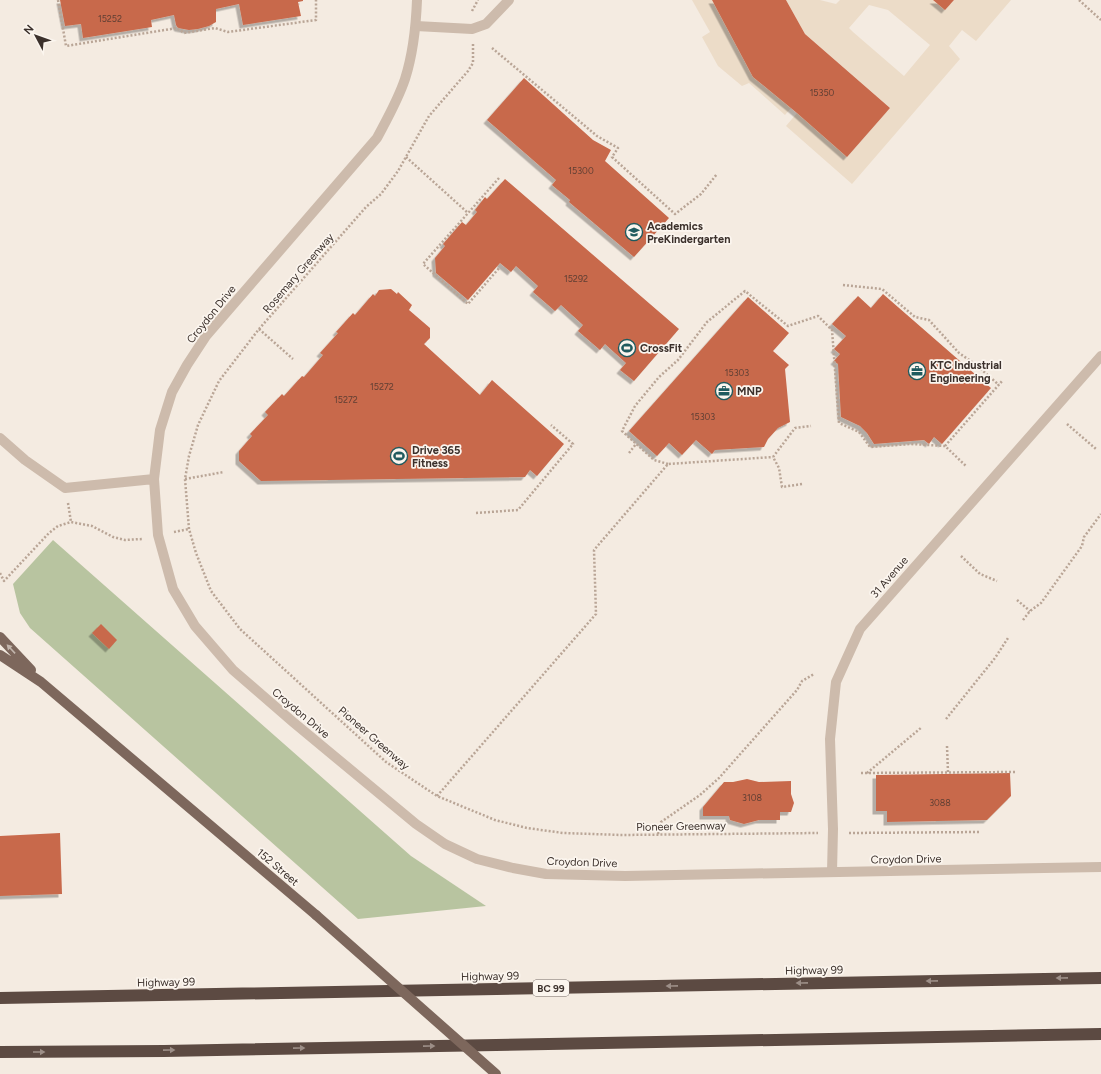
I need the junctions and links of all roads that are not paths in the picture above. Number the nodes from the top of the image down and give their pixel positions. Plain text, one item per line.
1 (417, 0) edge
2 (509, 0) edge
3 (416, 26) junction
4 (1101, 356) edge
5 (0, 438) edge
6 (154, 479) junction
7 (0, 637) edge
8 (0, 654) edge
9 (41, 682) junction
10 (1101, 867) edge
11 (832, 872) junction
12 (1101, 978) edge
13 (0, 998) edge
14 (1101, 1034) edge
15 (0, 1052) edge
16 (496, 1074) edge

1 - 3 street, Croydon Drive
2 - 3 street
3 - 6 street, Croydon Drive
4 - 11 street, 31 Avenue
5 - 6 street
6 - 11 street, Croydon Drive
9 -> 7 main road, 152 Street
8 - 9 main road, 152 Street
9 - 16 main road, 152 Street, bridge
10 - 11 street, Croydon Drive
12 -> 13 highway, Highway 99 / BC 99
15 -> 14 highway

